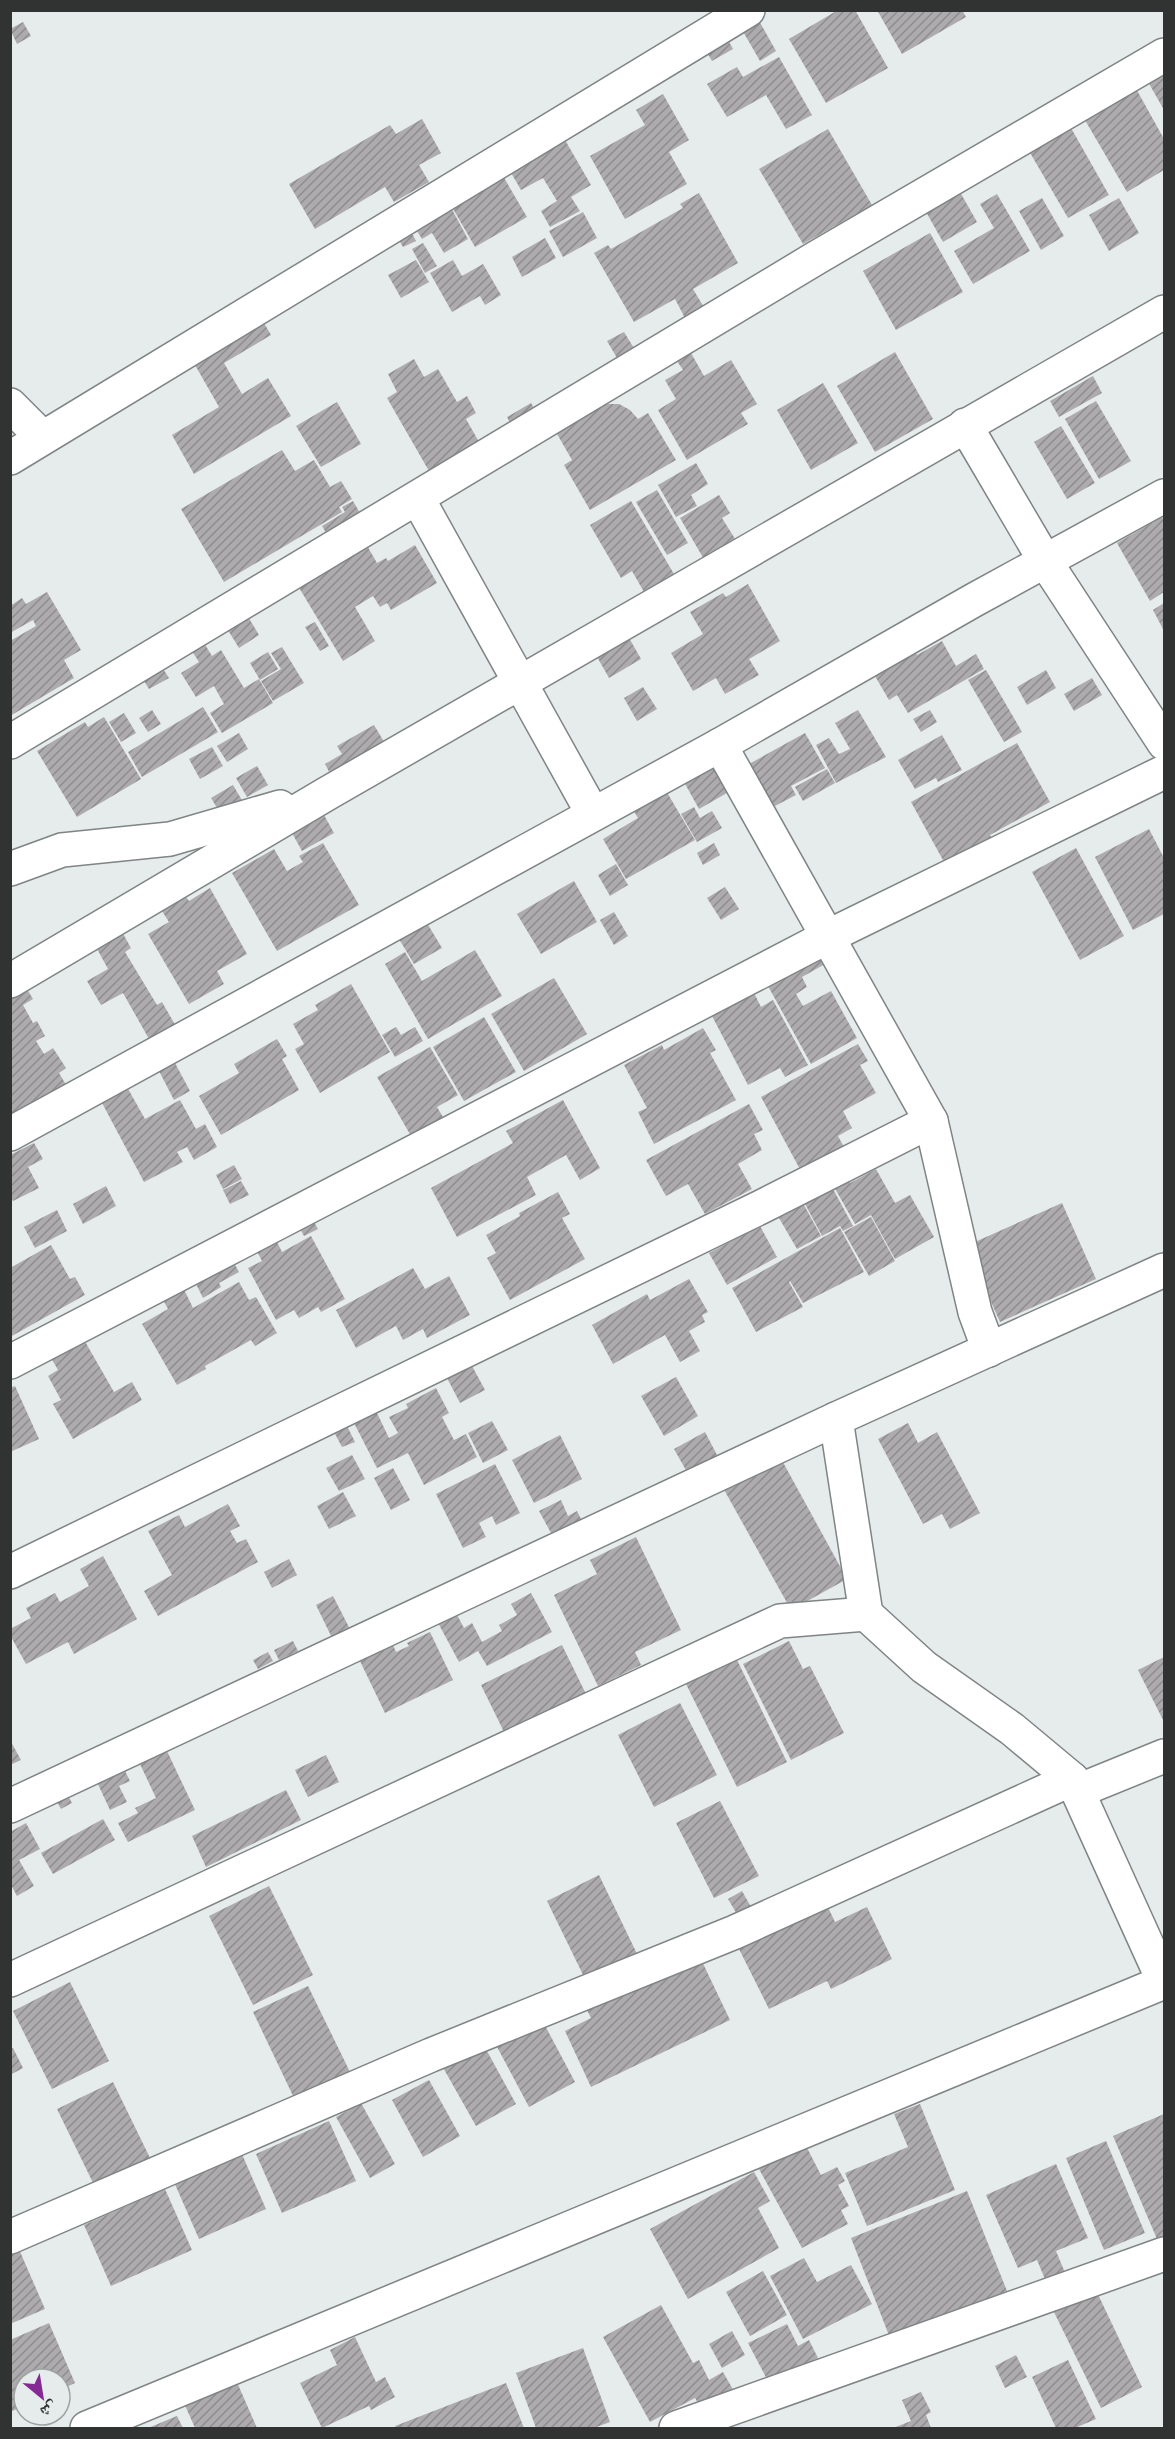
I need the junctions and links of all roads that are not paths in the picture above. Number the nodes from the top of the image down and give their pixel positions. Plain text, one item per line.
1 (748, 10) edge
2 (1164, 56) edge
3 (1164, 312) edge
4 (10, 405) edge
5 (965, 425) junction
6 (42, 437) junction
7 (10, 458) edge
8 (1164, 496) edge
9 (418, 499) junction
10 (1045, 561) junction
11 (520, 685) junction
12 (10, 742) edge
13 (1164, 743) edge
14 (720, 745) junction
15 (1164, 772) edge
16 (328, 794) junction
17 (593, 814) junction
18 (10, 869) edge
19 (828, 937) junction
20 (10, 981) edge
21 (931, 1121) junction
22 (10, 1134) edge
23 (1164, 1270) edge
24 (989, 1350) junction
25 (10, 1362) edge
26 (836, 1419) junction
27 (10, 1572) edge
28 (866, 1614) junction
29 (1164, 1756) edge
30 (1075, 1785) junction
31 (10, 1806) edge
32 (10, 1980) edge
33 (10, 2237) edge
34 (1164, 2254) edge
35 (692, 2426) edge
36 (87, 2428) edge

1 - 6 street
2 - 9 street
3 - 5 street
4 - 6 street
5 - 10 street
5 - 11 street
6 - 7 street
8 - 10 street
9 - 11 street
9 - 12 street
10 - 13 street
10 - 14 street
11 - 16 street
11 - 17 street
14 - 17 street
14 - 19 street
15 - 19 street
16 - 18 street
16 - 20 street
17 - 22 street
19 - 21 street
19 - 25 street
21 - 24 street
21 - 27 street
23 - 24 street
24 - 26 street
26 - 28 street
26 - 31 street
28 - 30 street
28 - 32 street
29 - 30 street
30 - 33 street
30 - 36 street
34 - 35 street

